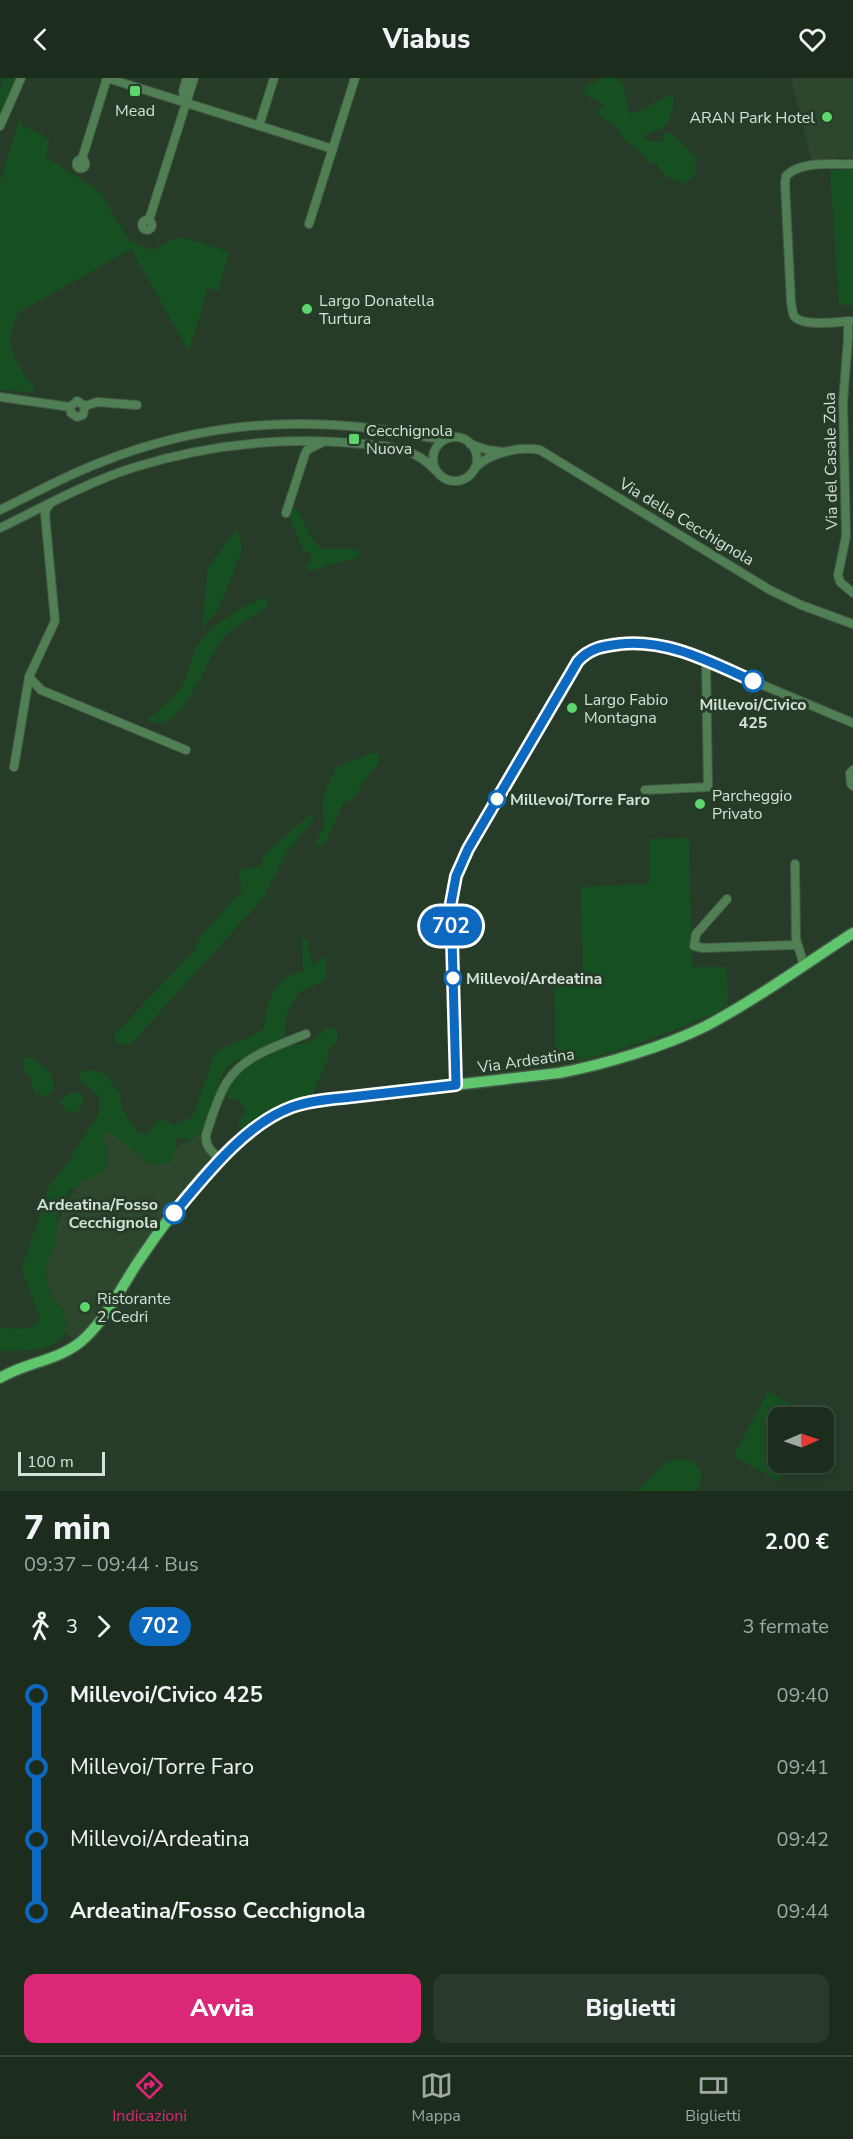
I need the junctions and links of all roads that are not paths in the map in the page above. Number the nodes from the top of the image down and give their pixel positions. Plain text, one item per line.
1 (21, 78) edge
2 (107, 78) edge
3 (187, 78) edge
4 (194, 78) edge
5 (274, 78) edge
6 (355, 78) edge
7 (185, 102) junction
8 (0, 126) edge
9 (259, 126) junction
10 (333, 149) junction
11 (82, 159) dead end
12 (853, 164) edge
13 (148, 220) dead end
14 (309, 224) dead end
15 (850, 321) edge
16 (0, 397) edge
17 (137, 405) dead end
18 (449, 438) junction
19 (290, 441) junction
20 (325, 441) junction
21 (470, 444) junction
22 (507, 452) junction
23 (305, 454) junction
24 (475, 468) junction
25 (435, 470) junction
26 (51, 503) junction
27 (0, 510) edge
28 (31, 513) junction
29 (286, 513) dead end
30 (46, 527) junction
31 (0, 528) edge
32 (853, 593) edge
33 (853, 624) edge
34 (706, 661) junction
35 (29, 677) junction
36 (853, 723) edge
37 (186, 750) dead end
38 (14, 767) dead end
39 (853, 770) edge
40 (853, 786) edge
41 (645, 790) dead end
42 (795, 864) dead end
43 (727, 899) dead end
44 (853, 933) edge
45 (797, 945) junction
46 (804, 965) junction
47 (306, 1034) dead end
48 (456, 1085) junction
49 (220, 1160) junction
50 (0, 1378) edge

1 - 8 street
2 - 7 street
2 - 11 street
3 - 7 street
4 - 7 street
5 - 9 street
6 - 10 street
7 - 9 street
7 - 13 street
9 - 10 street
10 - 14 street
12 - 15 street
15 - 32 street, Via del Casale Zola
16 - 17 street
18 - 21 street
18 - 25 street
18 - 27 street
19 - 20 street
19 - 23 street
19 - 26 street
20 - 23 street
20 - 25 street
21 - 22 street, Via della Cecchignola
21 - 24 street
22 - 24 street, Via della Cecchignola
22 - 33 street, Via della Cecchignola
23 - 29 street
24 - 25 street
26 - 28 street
26 - 30 street
28 - 30 street
28 - 31 street
30 - 35 street
34 - 36 street
34 - 41 street
34 - 48 street
35 - 37 street
35 - 38 street
39 - 40 street
42 - 45 street
43 - 45 street
44 - 46 main road, Via Ardeatina
45 - 46 street
46 - 48 main road, Via Ardeatina
47 - 49 street
48 - 49 main road, Via Ardeatina
49 - 50 main road, Via Ardeatina

